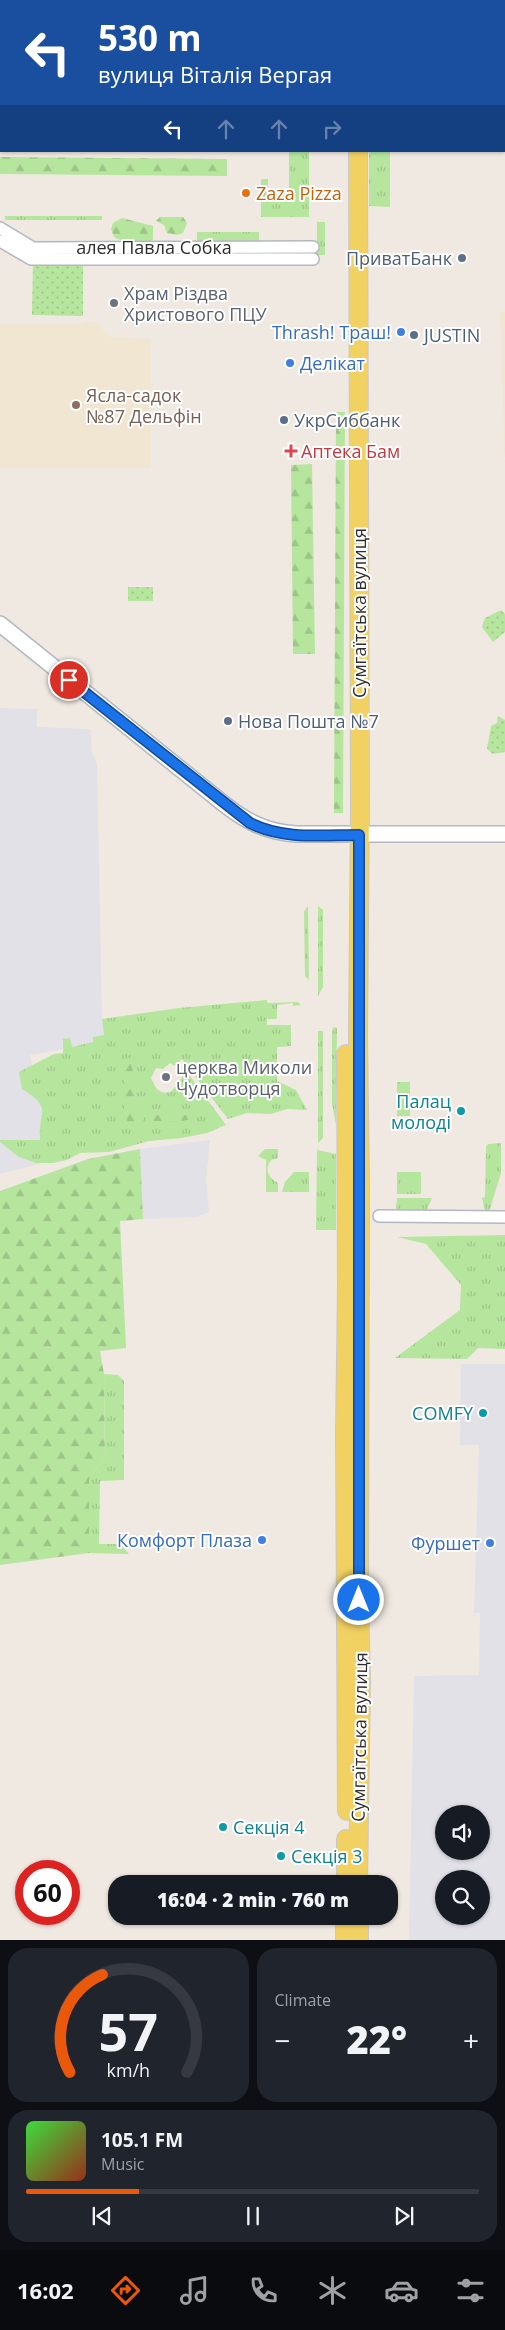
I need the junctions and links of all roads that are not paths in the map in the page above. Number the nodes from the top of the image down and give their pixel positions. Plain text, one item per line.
1 (348, 152) edge
2 (358, 152) edge
3 (0, 228) edge
4 (0, 241) edge
5 (0, 624) edge
6 (505, 834) edge
7 (354, 835) junction
8 (379, 1216) dead end
9 (505, 1217) edge
10 (352, 1778) junction
11 (347, 1875) edge
12 (357, 1875) edge
13 (345, 1925) edge
14 (359, 1925) edge
15 (345, 1940) edge
16 (359, 1940) edge

1 - 7 main road, Сумгаїтська вулиця
2 - 7 main road, Сумгаїтська вулиця
3 - 4 street, алея Павла Собка
5 - 7 street
6 - 7 street
7 - 10 main road, Сумгаїтська вулиця
8 - 9 street
10 - 11 main road, Сумгаїтська вулиця
10 - 12 main road, Сумгаїтська вулиця
13 - 15 main road
14 - 16 main road

